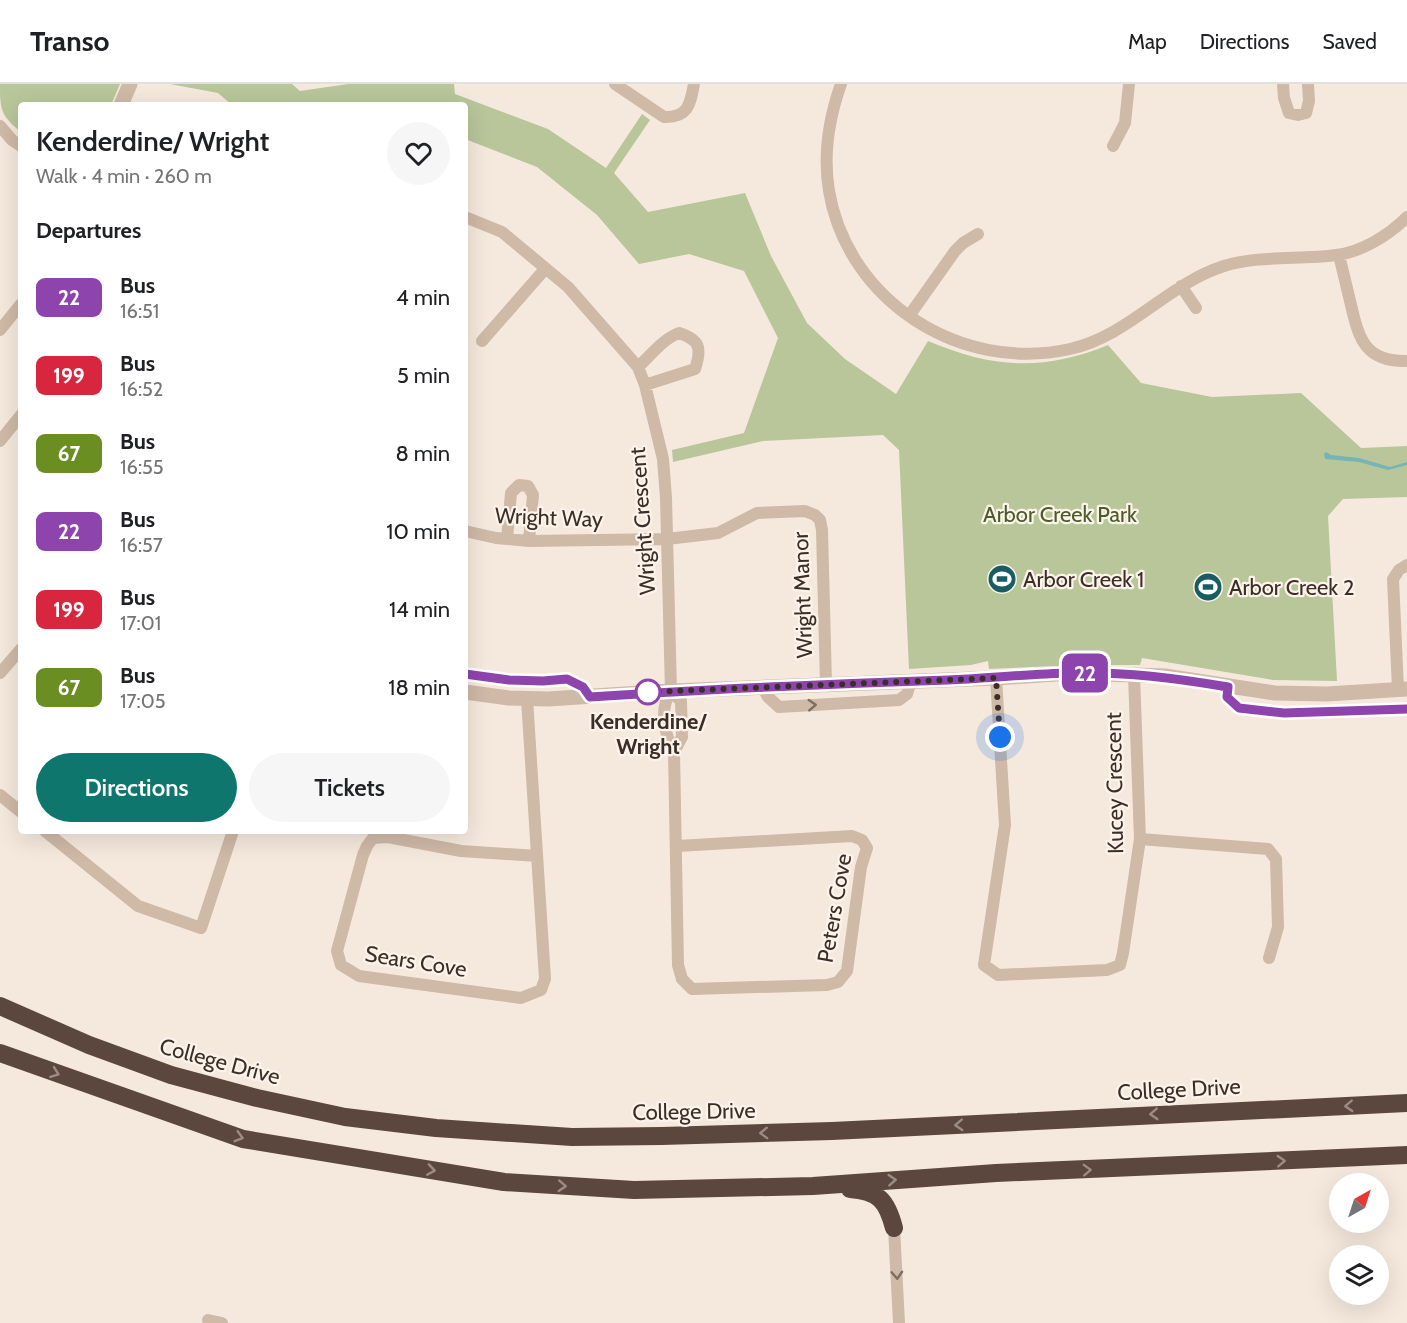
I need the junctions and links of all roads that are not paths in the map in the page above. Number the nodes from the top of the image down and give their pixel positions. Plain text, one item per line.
1 (130, 84) edge
2 (615, 84) edge
3 (694, 84) edge
4 (841, 84) edge
5 (1129, 84) edge
6 (1283, 84) edge
7 (1308, 84) edge
8 (122, 102) edge
9 (0, 126) edge
10 (18, 144) edge
11 (1113, 146) dead end
12 (1407, 217) edge
13 (468, 219) edge
14 (978, 234) dead end
15 (1339, 255) junction
16 (545, 269) junction
17 (1181, 286) junction
18 (18, 308) edge
19 (1196, 308) dead end
20 (909, 316) junction
21 (0, 330) edge
22 (482, 341) dead end
23 (1407, 361) edge
24 (638, 367) junction
25 (645, 385) junction
26 (18, 419) edge
27 (0, 441) edge
28 (468, 532) edge
29 (507, 539) junction
30 (667, 539) junction
31 (529, 541) junction
32 (1407, 565) edge
33 (18, 652) edge
34 (0, 673) edge
35 (468, 674) edge
36 (1134, 675) junction
37 (996, 678) junction
38 (911, 681) junction
39 (826, 684) junction
40 (1228, 687) junction
41 (763, 688) junction
42 (1402, 689) edge
43 (671, 691) junction
44 (468, 692) edge
45 (590, 697) junction
46 (527, 699) junction
47 (1407, 709) edge
48 (0, 795) edge
49 (18, 810) edge
50 (49, 834) edge
51 (232, 834) edge
52 (1140, 839) junction
53 (677, 846) junction
54 (537, 856) junction
55 (1269, 958) dead end
56 (0, 1006) edge
57 (0, 1053) edge
58 (1407, 1103) edge
59 (1407, 1155) edge
60 (813, 1186) junction
61 (894, 1228) joint
62 (208, 1320) dead end
63 (222, 1323) edge
64 (899, 1323) edge

1 - 8 street
2 - 3 street
4 - 20 street
5 - 11 street
6 - 7 street
9 - 10 street
12 - 15 street
13 - 16 street, Wright Crescent
14 - 20 street
15 - 17 street
15 - 23 street
16 - 22 street
16 - 24 street, Wright Crescent
17 - 19 street
17 - 20 street
18 - 21 street
24 - 25 street, Wright Crescent
24 - 25 street
25 - 30 street, Wright Crescent
26 - 27 street
28 - 29 street, Wright Way
29 - 31 street, Wright Way
29 - 31 street
30 - 31 street, Wright Way
30 - 39 street, Wright Manor
30 - 43 street, Wright Crescent
32 - 42 street
33 - 34 street
35 - 45 street
36 - 37 street
36 - 40 street
36 - 52 street, Kucey Crescent
37 - 38 street
37 - 52 street, Kucey Crescent
38 - 39 street
41 -> 38 street
39 - 41 street
40 - 42 street
40 - 47 street
41 - 43 street
43 - 45 street
43 - 53 street, Peters Cove
44 - 46 street
45 - 46 street
46 - 54 street, Sears Cove
48 - 49 street
50 - 51 street
52 - 55 street
53 - 53 street, Peters Cove
54 - 54 street, Sears Cove
58 -> 56 highway, College Drive
57 -> 60 highway
60 -> 59 highway
60 - 61 highway
61 -> 64 street
62 - 63 street

